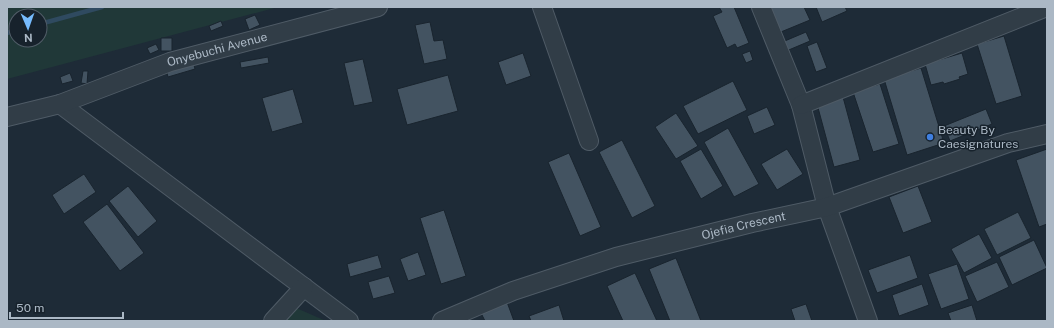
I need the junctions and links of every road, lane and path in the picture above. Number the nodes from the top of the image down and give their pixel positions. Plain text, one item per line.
1 (378, 7) edge
2 (542, 7) edge
3 (761, 7) edge
4 (1047, 7) edge
5 (60, 104) junction
6 (801, 105) junction
7 (7, 117) edge
8 (1047, 134) edge
9 (589, 141) dead end
10 (827, 208) junction
11 (304, 287) junction
12 (273, 321) edge
13 (349, 321) edge
14 (442, 321) edge
15 (868, 321) edge

1 - 5 street, Onyebuchi Avenue
2 - 9 street
3 - 6 street
4 - 6 street
5 - 7 street, Onyebuchi Avenue
5 - 11 street
6 - 10 street
8 - 10 street, Ojefia Crescent
10 - 14 street, Ojefia Crescent
10 - 15 street
11 - 12 street
11 - 13 street

